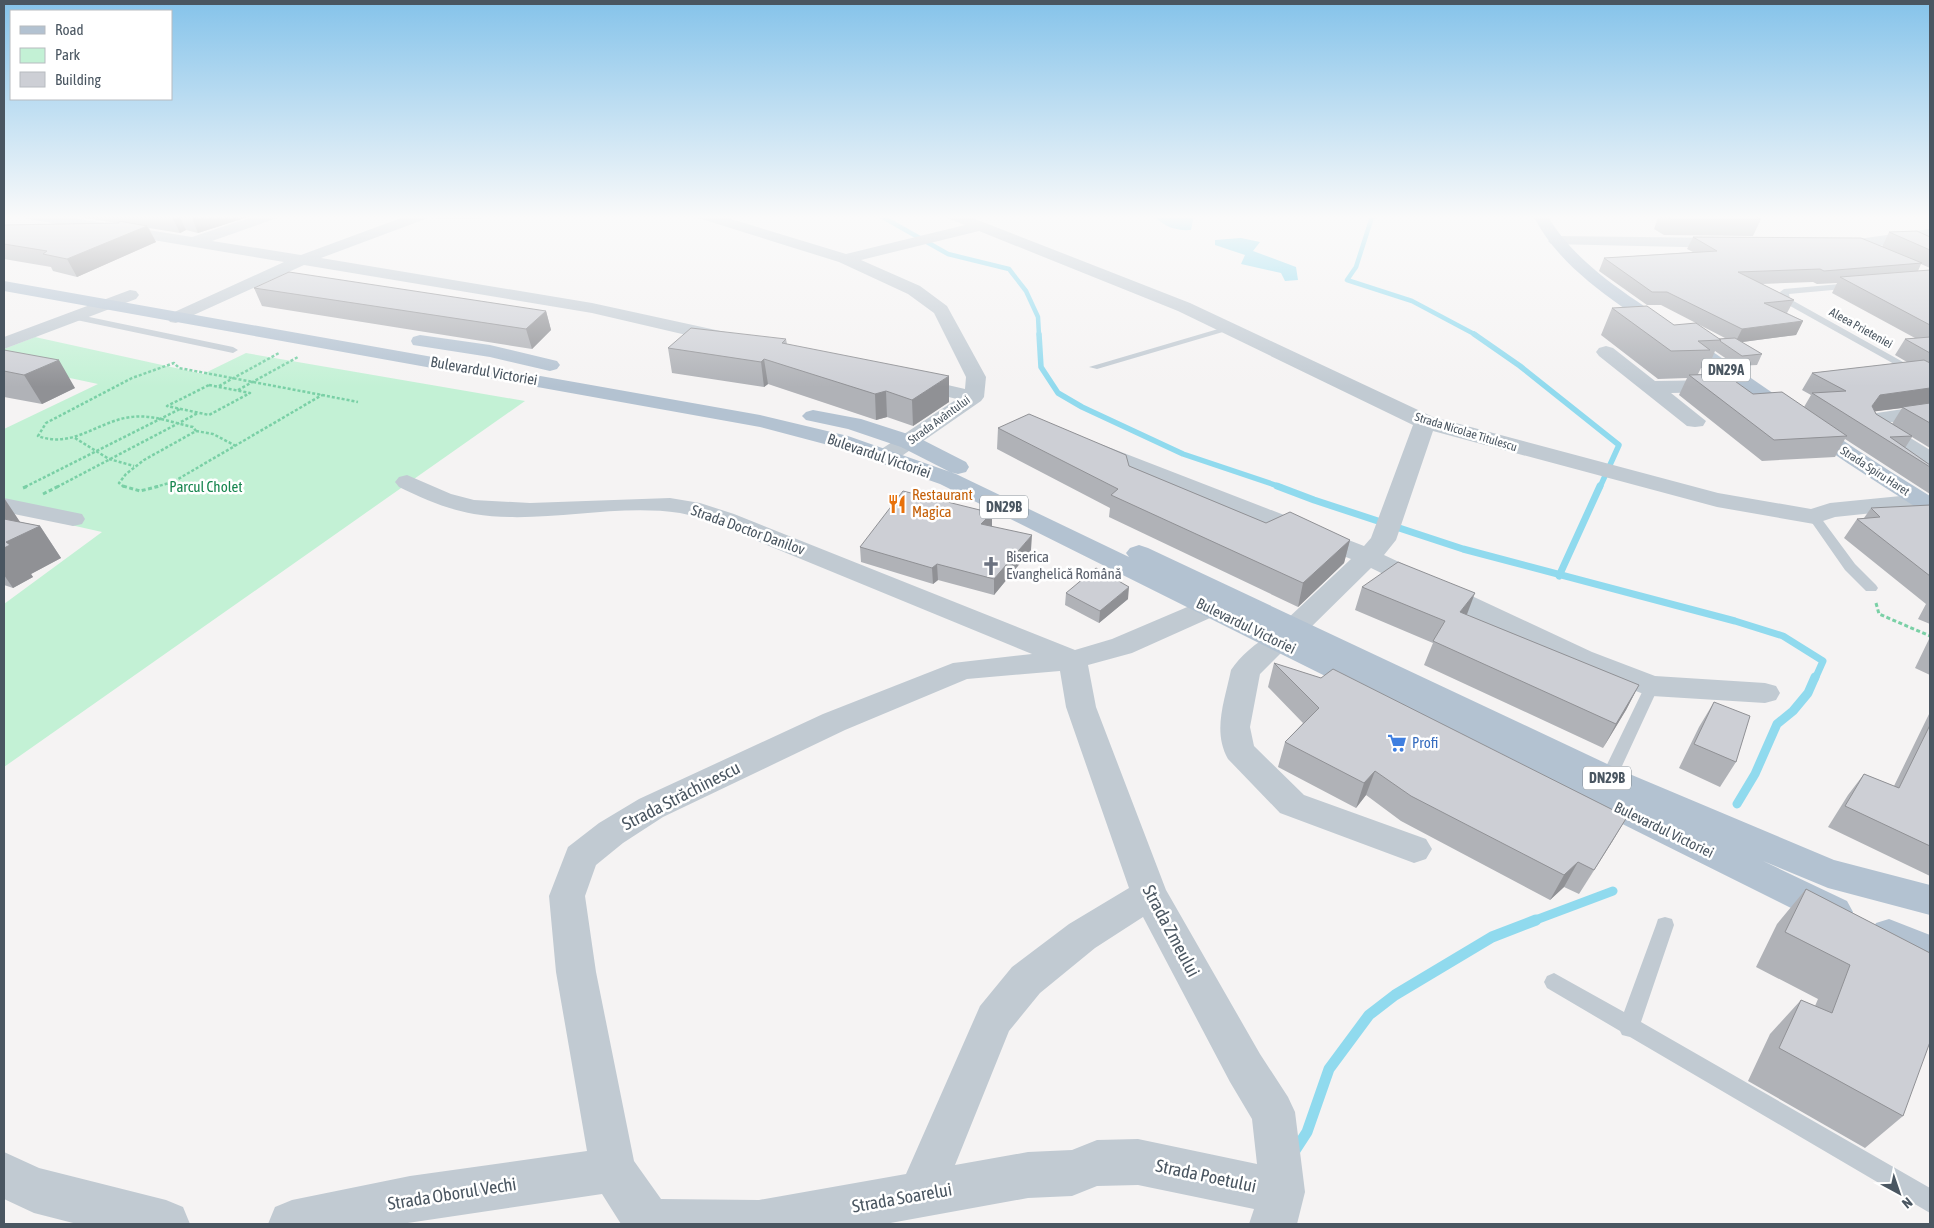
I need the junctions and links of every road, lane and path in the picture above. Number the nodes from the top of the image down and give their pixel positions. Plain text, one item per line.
1 (275, 272) edge
2 (370, 272) edge
3 (875, 272) edge
4 (1099, 272) edge
5 (1590, 272) edge
6 (4, 274) edge
7 (4, 286) edge
8 (1862, 286) edge
9 (119, 299) junction
10 (188, 312) junction
11 (70, 316) junction
12 (1228, 329) junction
13 (314, 340) junction
14 (4, 343) edge
15 (743, 343) edge
16 (233, 350) dead end
17 (1606, 352) dead end
18 (1094, 367) dead end
19 (235, 378) junction
20 (897, 379) edge
21 (1930, 381) edge
22 (254, 382) junction
23 (1749, 386) junction
24 (218, 387) junction
25 (1650, 387) junction
26 (237, 390) junction
27 (322, 395) junction
28 (974, 397) junction
29 (358, 402) dead end
30 (180, 409) junction
31 (1930, 411) edge
32 (198, 413) junction
33 (158, 420) junction
34 (1695, 421) dead end
35 (1425, 422) junction
36 (177, 424) junction
37 (196, 431) junction
38 (74, 438) junction
39 (1070, 440) edge
40 (909, 442) junction
41 (236, 446) junction
42 (95, 452) junction
43 (885, 457) junction
44 (109, 460) junction
45 (1930, 460) edge
46 (134, 466) junction
47 (407, 482) dead end
48 (22, 489) dead end
49 (35, 498) dead end
50 (1926, 504) edge
51 (4, 505) edge
52 (1814, 517) junction
53 (73, 519) dead end
54 (1375, 548) junction
55 (1871, 588) joint
56 (1208, 608) junction
57 (1286, 634) junction
58 (1930, 636) edge
59 (1073, 660) junction
60 (1652, 686) junction
61 (1765, 693) dead end
62 (1608, 779) junction
63 (1414, 849) dead end
64 (1149, 894) junction
65 (1930, 900) edge
66 (1665, 925) dead end
67 (1930, 952) edge
68 (1554, 982) dead end
69 (1630, 1028) junction
70 (1097, 1163) joint
71 (613, 1170) junction
72 (4, 1175) edge
73 (920, 1195) junction
74 (1930, 1201) edge
75 (1277, 1208) edge
76 (647, 1223) edge
77 (166, 1224) edge
78 (292, 1224) edge

1 - 10 street
2 - 15 street
3 - 28 street, Strada Avântului
4 - 12 street, Strada Nicolae Titulescu
5 - 23 main road, Strada Spiru Haret / DN29A
6 - 9 main road, Bulevardul Victoriei / DN29B
7 - 9 main road, Bulevardul Victoriei / DN29B
8 - 21 lane, Aleea Prieteniei
9 - 10 main road, Bulevardul Victoriei / DN29B
9 - 11 street
10 - 13 main road, Bulevardul Victoriei / DN29B
10 - 40 main road, Bulevardul Victoriei / DN29B
11 - 14 street
11 - 16 lane
12 - 18 lane
12 - 35 street, Strada Nicolae Titulescu
13 - 19 path
13 - 22 path
13 - 43 main road, Bulevardul Victoriei / DN29B
17 - 25 street
19 - 22 path
19 - 24 path
19 - 38 path
20 - 28 street
22 - 26 path
22 - 27 path
23 - 25 street
23 - 50 main road, Strada Spiru Haret / DN29A
24 - 26 path
24 - 30 path
25 - 34 street
26 - 32 path
27 - 29 path
27 - 41 path
28 - 40 street, Strada Avântului
30 - 32 path
30 - 33 path
31 - 45 street
32 - 36 path
33 - 36 path
33 - 38 path
33 - 42 path
35 - 52 street, Strada Nicolae Titulescu
35 - 54 street
36 - 37 path
36 - 44 path
37 - 41 path
37 - 46 path
38 - 42 path
39 - 54 street
40 - 43 street, Strada Avântului
40 - 57 main road, Bulevardul Victoriei / DN29B
41 - 46 path
42 - 44 path
42 - 48 path
43 - 56 main road, Bulevardul Victoriei / DN29B
44 - 46 path
44 - 49 path
47 - 59 street, Strada Doctor Danilov
50 - 52 street, Strada Nicolae Titulescu
51 - 53 street
52 - 55 lane
54 - 57 street
54 - 60 street
55 - 58 path
56 - 57 main road, Bulevardul Victoriei / DN29B
56 - 59 street, Strada Străchinescu
57 - 62 main road, Bulevardul Victoriei / DN29B
57 - 63 street
57 - 67 main road, Bulevardul Victoriei / DN29B
59 - 64 street, Strada Zmeului
59 - 71 street, Strada Străchinescu
60 - 61 street
60 - 62 lane
62 - 65 main road, Bulevardul Victoriei / DN29B
64 - 73 street
64 - 75 street, Strada Zmeului
66 - 69 lane
68 - 69 lane
69 - 74 lane
70 - 73 street, Strada Soarelui
70 - 75 street, Strada Poetului
71 - 76 street, Strada Străchinescu
71 - 78 street, Strada Oborul Vechi
72 - 77 street
73 - 76 street, Strada Soarelui

